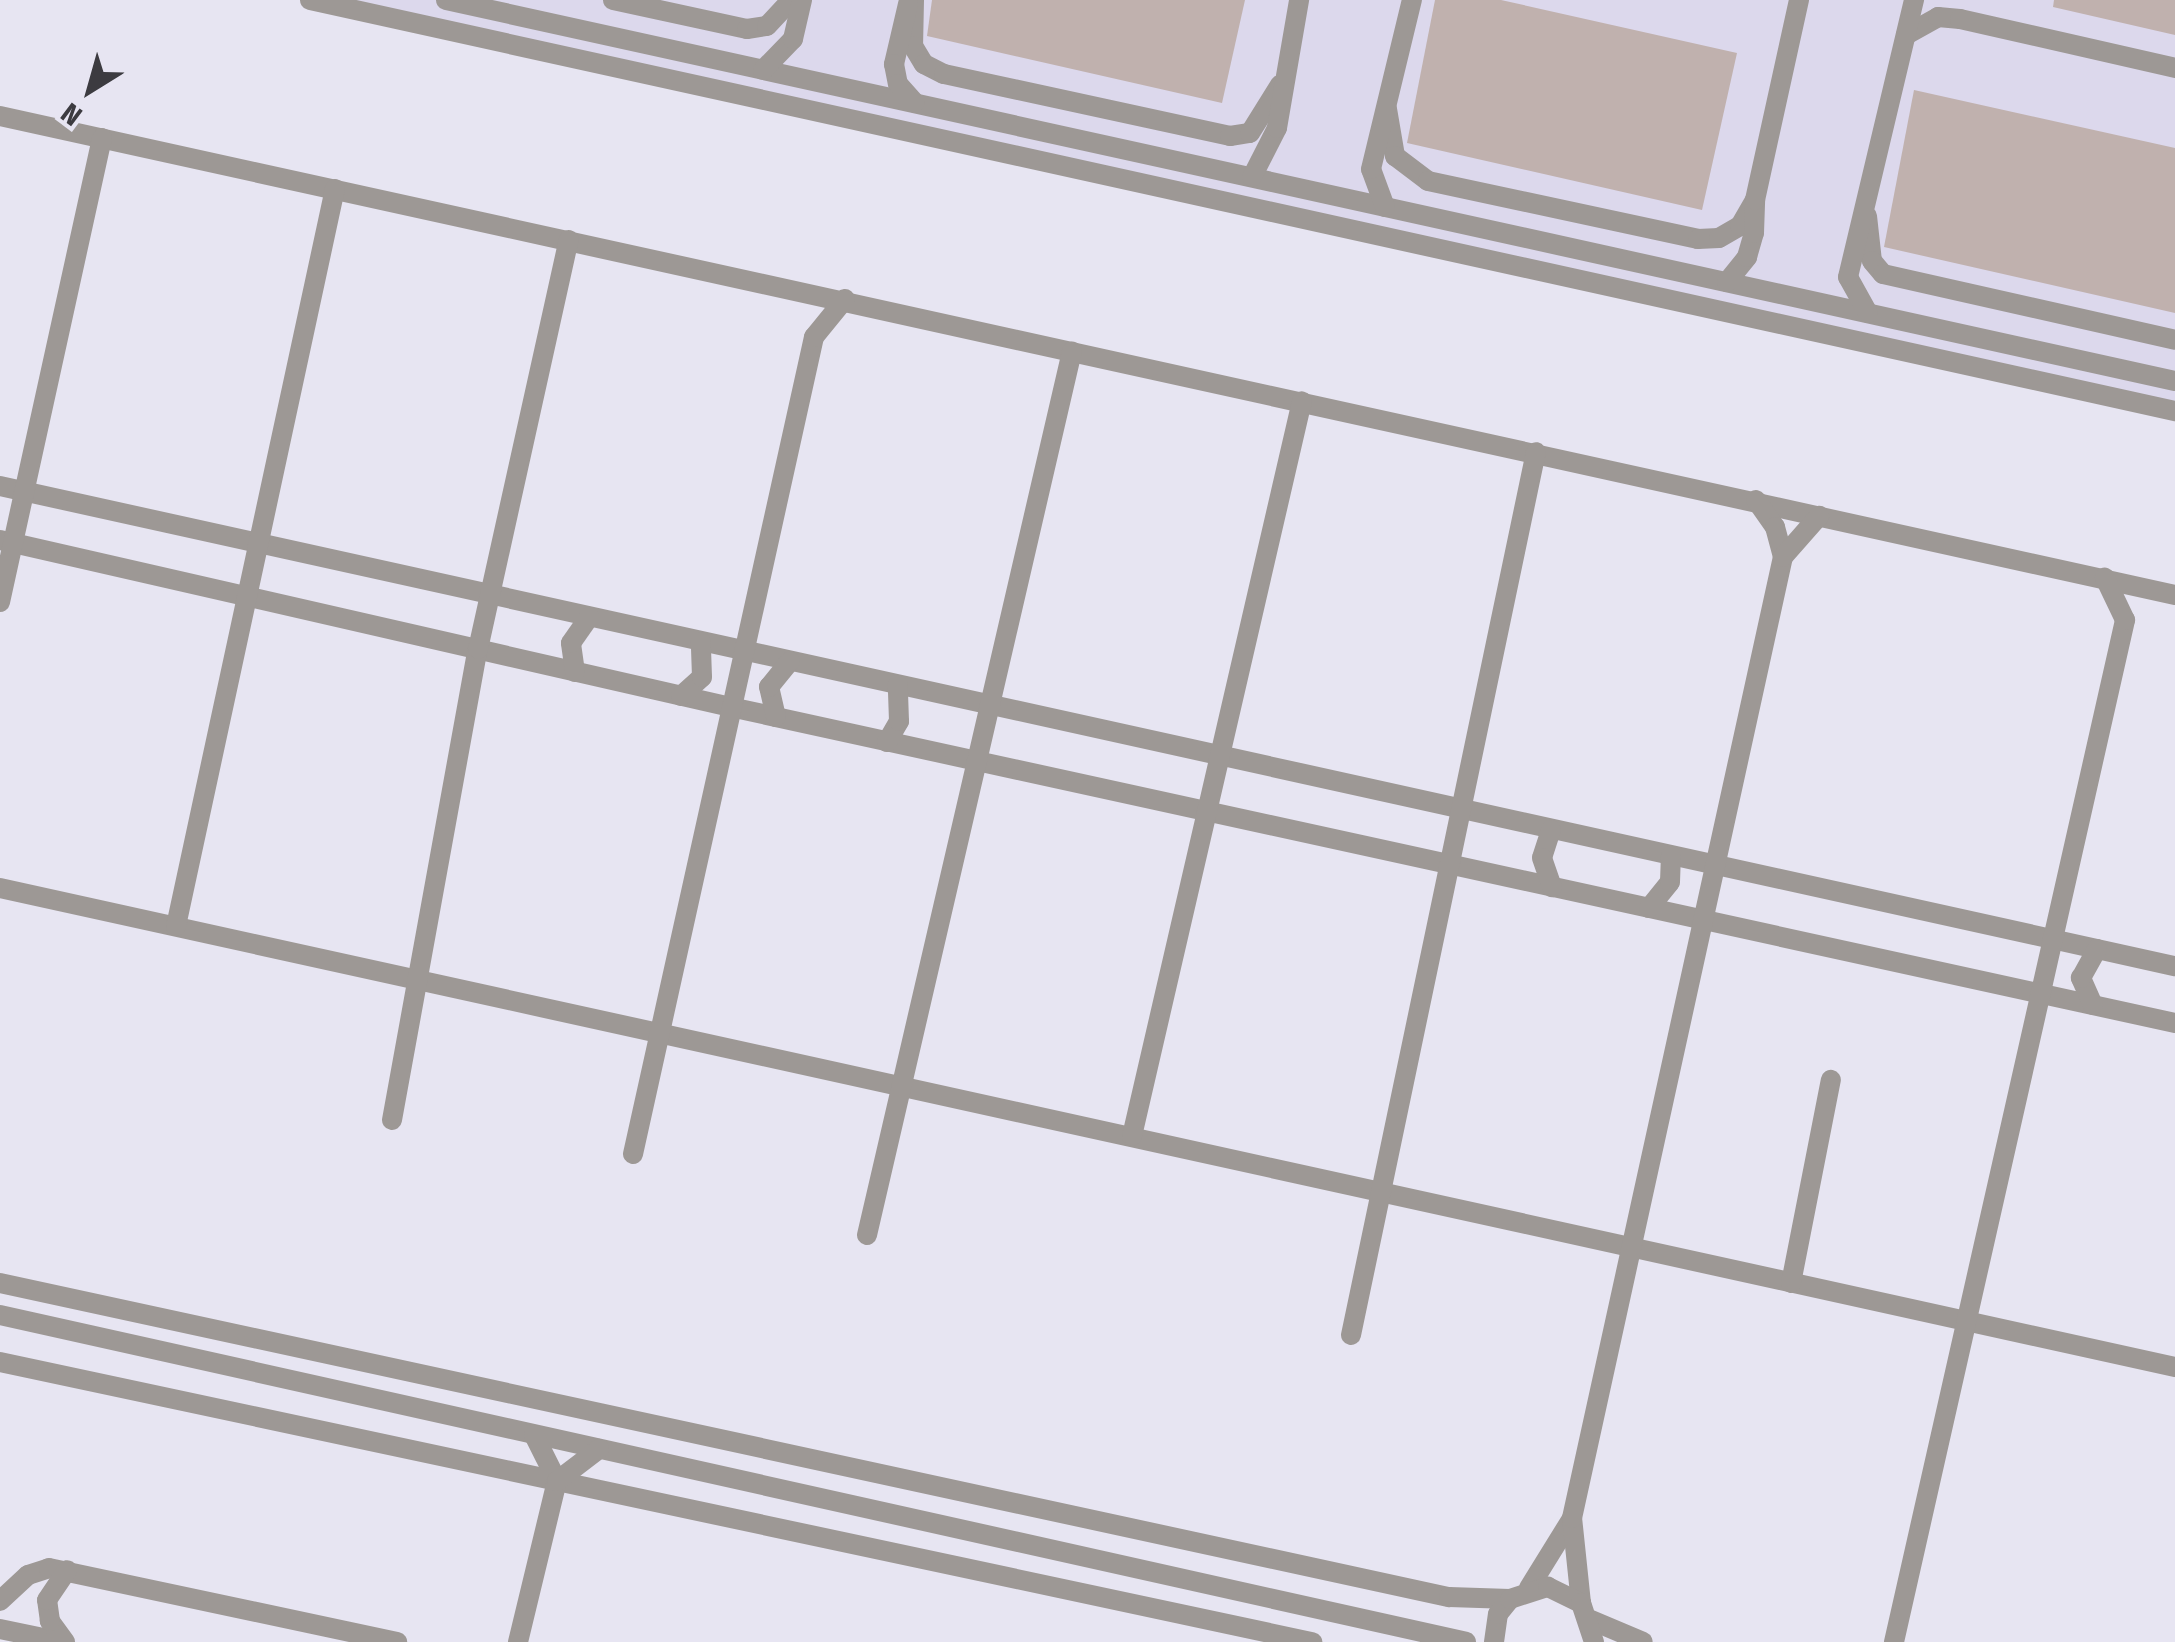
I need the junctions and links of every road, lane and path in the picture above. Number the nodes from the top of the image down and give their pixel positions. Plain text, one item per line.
1 (310, 0) edge
2 (446, 0) edge
3 (613, 0) edge
4 (791, 0) edge
5 (802, 0) edge
6 (912, 0) edge
7 (1299, 0) edge
8 (1412, 0) edge
9 (1800, 0) edge
10 (1914, 0) edge
11 (1906, 36) junction
12 (2175, 68) edge
13 (763, 70) junction
14 (1280, 85) junction
15 (914, 103) junction
16 (1387, 109) junction
17 (0, 116) edge
18 (102, 138) junction
19 (1252, 177) junction
20 (336, 189) junction
21 (1755, 200) junction
22 (1385, 206) junction
23 (1867, 216) junction
24 (569, 240) junction
25 (1727, 282) junction
26 (796, 290) junction
27 (845, 300) junction
28 (1868, 313) junction
29 (814, 337) junction
30 (2175, 340) edge
31 (1072, 351) junction
32 (2175, 380) edge
33 (1302, 402) junction
34 (2175, 411) edge
35 (1536, 452) junction
36 (0, 486) edge
37 (24, 492) junction
38 (1756, 500) junction
39 (1818, 516) junction
40 (6, 542) edge
41 (258, 544) junction
42 (1783, 557) junction
43 (2105, 578) junction
44 (2169, 593) edge
45 (490, 595) junction
46 (248, 597) junction
47 (0, 602) edge
48 (589, 616) junction
49 (2125, 620) junction
50 (701, 642) junction
51 (478, 650) junction
52 (748, 652) junction
53 (790, 661) junction
54 (574, 672) junction
55 (898, 685) junction
56 (681, 696) junction
57 (990, 706) junction
58 (735, 708) junction
59 (776, 718) junction
60 (887, 742) junction
61 (1219, 756) junction
62 (978, 761) junction
63 (1458, 809) junction
64 (1206, 811) junction
65 (1551, 830) junction
66 (1671, 856) junction
67 (1446, 864) junction
68 (1715, 866) junction
69 (1552, 887) junction
70 (0, 888) edge
71 (1649, 908) junction
72 (1703, 920) junction
73 (176, 926) junction
74 (2053, 939) junction
75 (2097, 949) junction
76 (2175, 966) edge
77 (415, 978) junction
78 (2040, 994) junction
79 (2093, 1005) junction
80 (2175, 1023) edge
81 (663, 1034) junction
82 (1832, 1080) dead end
83 (902, 1086) junction
84 (392, 1120) dead end
85 (1132, 1136) junction
86 (633, 1154) dead end
87 (1378, 1191) junction
88 (867, 1235) dead end
89 (1631, 1248) junction
90 (0, 1283) edge
91 (1791, 1283) junction
92 (0, 1316) edge
93 (1968, 1321) junction
94 (1351, 1334) dead end
95 (0, 1362) edge
96 (2175, 1366) edge
97 (534, 1435) junction
98 (599, 1449) junction
99 (557, 1481) junction
100 (1572, 1518) junction
101 (1042, 1547) junction
102 (67, 1570) junction
103 (1034, 1583) junction
104 (1520, 1594) junction
105 (0, 1601) edge
106 (1589, 1622) edge
107 (0, 1628) edge
108 (1898, 1639) edge
109 (64, 1642) edge
110 (397, 1642) edge
111 (518, 1642) edge
112 (1312, 1642) edge
113 (1466, 1642) edge
114 (1494, 1642) edge
115 (1643, 1642) edge

1 - 34 street
2 - 13 street
3 - 4 street
5 - 13 street
6 - 14 street
6 - 15 street
7 - 14 street
8 - 16 street
9 - 21 street
10 - 11 street
11 - 12 street
11 - 23 street
13 - 15 street
14 - 19 street
15 - 19 street
16 - 21 street
16 - 22 street
17 - 18 street
18 - 20 street
18 - 37 street
19 - 22 street
20 - 24 street
20 - 41 street
21 - 25 street
22 - 25 street
23 - 28 street
23 - 30 street
24 - 26 street
24 - 45 street
25 - 28 street
26 - 27 street
26 - 29 street
27 - 29 street
27 - 31 street
28 - 32 street
29 - 52 street
31 - 33 street
31 - 57 street
33 - 35 street
33 - 61 street
35 - 38 street
35 - 63 street
36 - 37 street
37 - 40 street
37 - 41 street
38 - 39 street
38 - 42 street
39 - 42 street
39 - 43 street
40 - 46 street
40 - 47 street
41 - 45 street
41 - 46 street
42 - 68 street
43 - 44 street
43 - 49 street
44 - 49 street
45 - 48 street
45 - 51 street
46 - 51 street
46 - 73 street
48 - 50 street
48 - 54 street
49 - 74 street
50 - 52 street
50 - 56 street
51 - 54 street
51 - 77 street
52 - 53 street
52 - 58 street
53 - 55 street
53 - 59 street
54 - 56 street
55 - 57 street
55 - 60 street
56 - 58 street
57 - 61 street
57 - 62 street
58 - 59 street
58 - 81 street
59 - 60 street
60 - 62 street
61 - 63 street
61 - 64 street
62 - 64 street
62 - 83 street
63 - 65 street
63 - 67 street
64 - 67 street
64 - 85 street
65 - 66 street
65 - 69 street
66 - 68 street
66 - 71 street
67 - 69 street
67 - 87 street
68 - 72 street
68 - 74 street
69 - 71 street
70 - 73 street
71 - 72 street
72 - 78 street
72 - 89 street
73 - 77 street
74 - 75 street
74 - 78 street
75 - 76 street
75 - 79 street
77 - 81 street
77 - 84 street
78 - 79 street
78 - 93 street
79 - 80 street
81 - 83 street
81 - 86 street
82 - 91 street
83 - 85 street
83 - 88 street
85 - 87 street
87 - 89 street
87 - 94 street
89 - 91 street
89 - 100 street
90 - 104 street
91 - 93 street
92 - 97 street
93 - 96 street
93 - 108 street
95 - 99 street
97 - 98 street
97 - 99 street
98 - 99 street
98 - 101 street
99 - 103 street
99 - 111 street
100 - 104 street
100 - 106 street
101 - 103 street
101 - 113 street
102 - 105 street
102 - 109 street
102 - 110 street
103 - 112 street
104 - 106 street
104 - 114 street
106 - 115 street
107 - 109 street

